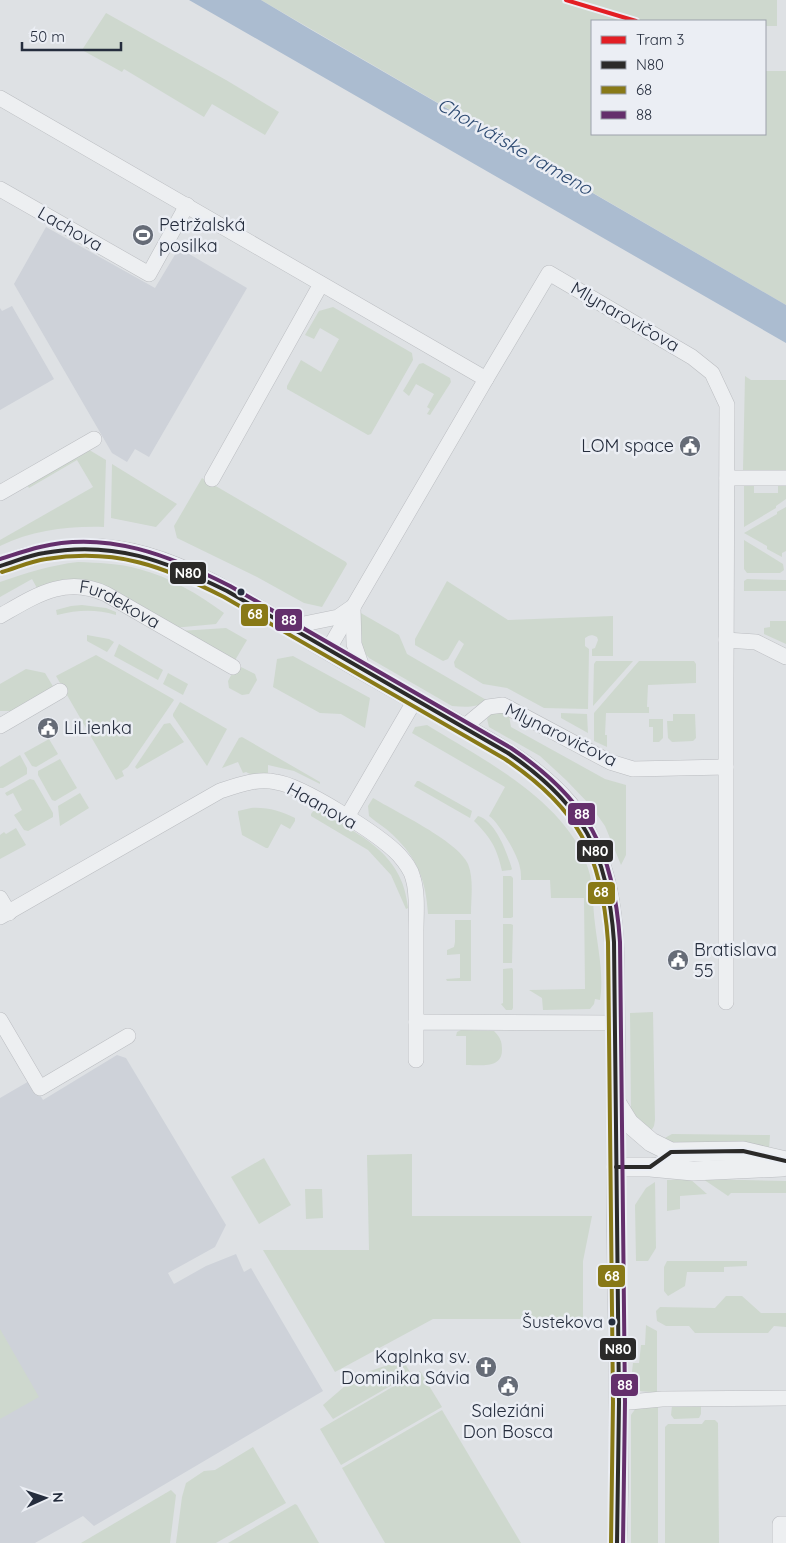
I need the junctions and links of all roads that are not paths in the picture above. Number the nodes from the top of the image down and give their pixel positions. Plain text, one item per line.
1 (0, 98) edge
2 (0, 189) edge
3 (187, 205) junction
4 (320, 284) junction
5 (486, 379) junction
6 (94, 439) dead end
7 (727, 478) junction
8 (786, 478) edge
9 (212, 479) dead end
10 (0, 493) edge
11 (0, 566) edge
12 (353, 608) junction
13 (0, 616) edge
14 (288, 627) junction
15 (726, 640) junction
16 (328, 650) junction
17 (786, 657) edge
18 (233, 668) dead end
19 (363, 670) junction
20 (60, 691) dead end
21 (415, 700) junction
22 (0, 726) edge
23 (464, 727) junction
24 (726, 767) junction
25 (347, 817) junction
26 (0, 898) edge
27 (4, 915) edge
28 (726, 1002) dead end
29 (416, 1018) junction
30 (0, 1020) edge
31 (616, 1023) junction
32 (128, 1036) dead end
33 (416, 1060) dead end
34 (616, 1101) junction
35 (671, 1152) junction
36 (786, 1161) edge
37 (786, 1166) edge
38 (616, 1167) junction
39 (650, 1167) junction
40 (786, 1398) edge
41 (618, 1403) junction
42 (786, 1524) edge
43 (617, 1543) edge
44 (780, 1543) edge

1 - 3 street
2 - 3 street, Lachova
3 - 4 street
4 - 5 street
4 - 9 street
5 - 7 street, Mlynarovičova
5 - 12 street
6 - 10 street
7 - 8 street
7 - 15 street, Mlynarovičova
11 - 14 street
12 - 14 street
12 - 16 street
12 - 19 street
13 - 18 street, Furdekova
14 - 16 street
15 - 17 street
15 - 24 street, Mlynarovičova
16 - 19 street
19 - 21 street
20 - 22 street
21 - 23 street
21 - 25 street
23 - 24 street, Mlynarovičova
23 - 31 street
24 - 28 street, Mlynarovičova
25 - 27 street, Haanova
25 - 29 street, Haanova
26 - 27 street, Haanova
29 - 31 street
29 - 33 street, Haanova
30 - 32 street
31 - 34 street
34 - 35 street
34 - 38 street
35 - 36 street
35 - 39 street
37 - 39 street
38 - 39 street
38 - 41 street
40 - 41 street
41 - 43 street
42 - 44 street

